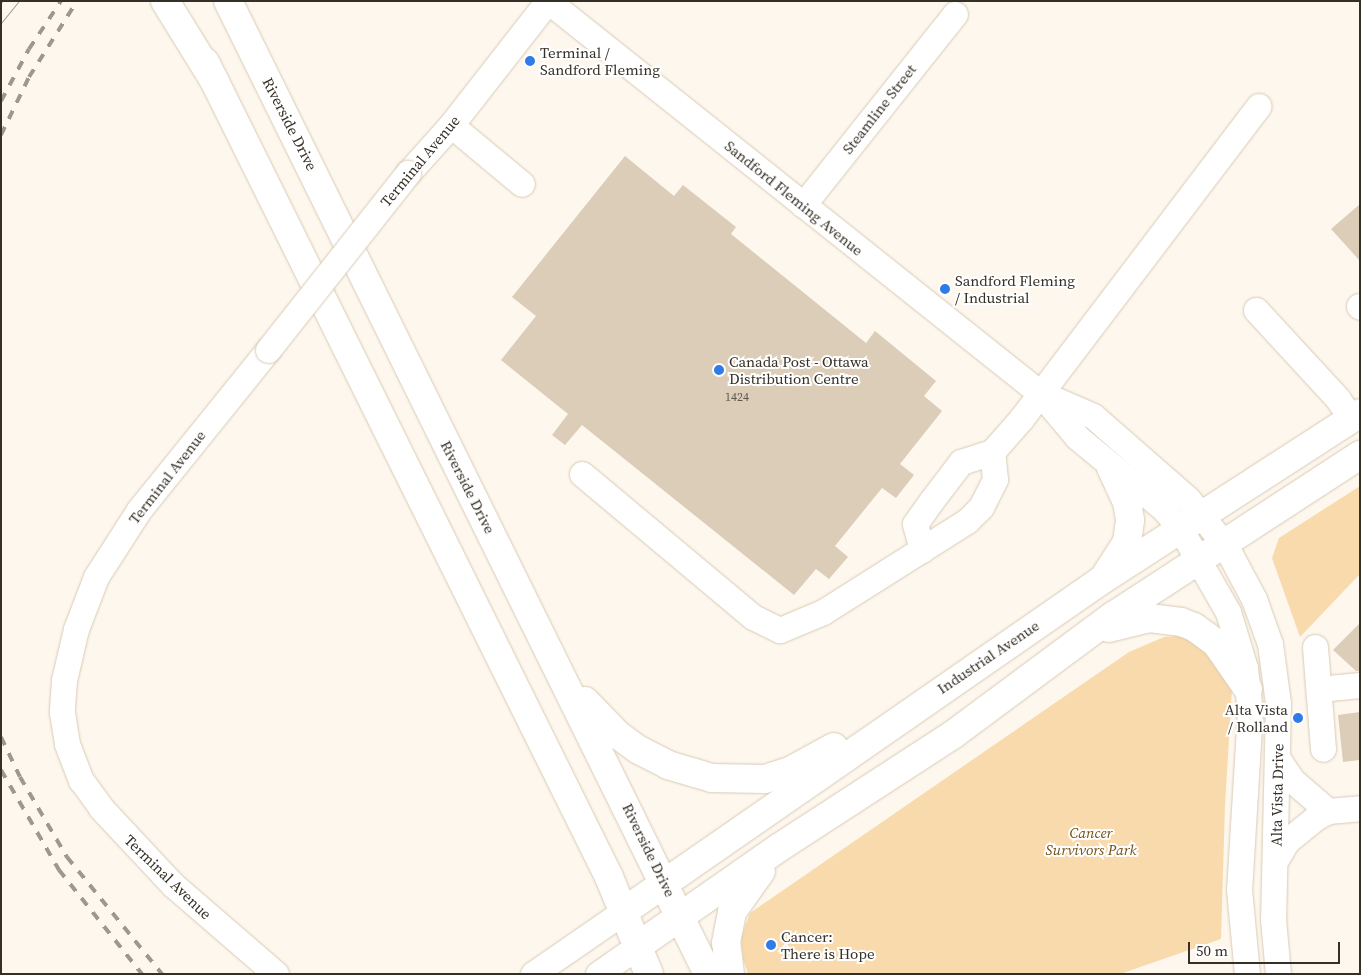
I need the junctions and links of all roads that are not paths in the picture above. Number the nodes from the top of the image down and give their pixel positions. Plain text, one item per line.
1 (164, 1) edge
2 (177, 1) edge
3 (228, 1) edge
4 (548, 1) edge
5 (955, 14) dead end
6 (215, 82) junction
7 (1259, 106) dead end
8 (451, 125) junction
9 (522, 184) dead end
10 (803, 205) junction
11 (1256, 310) dead end
12 (1040, 393) junction
13 (1355, 416) edge
14 (992, 452) junction
15 (1360, 455) edge
16 (1112, 467) junction
17 (582, 474) dead end
18 (1203, 514) junction
19 (1181, 530) junction
20 (1225, 545) junction
21 (922, 550) junction
22 (1201, 561) junction
23 (1102, 580) junction
24 (1315, 647) dead end
25 (1060, 655) junction
26 (559, 668) junction
27 (1360, 685) edge
28 (1248, 688) junction
29 (1319, 689) junction
30 (910, 710) junction
31 (1323, 749) dead end
32 (1278, 759) junction
33 (1360, 808) edge
34 (1328, 811) junction
35 (780, 847) junction
36 (1275, 861) junction
37 (665, 883) junction
38 (623, 912) junction
39 (682, 916) junction
40 (638, 946) junction
41 (276, 974) edge
42 (533, 974) edge
43 (598, 974) edge
44 (650, 974) edge
45 (708, 974) edge
46 (730, 974) edge
47 (1247, 974) edge
48 (1278, 974) edge

1 - 6 main road
2 - 6 main road
3 - 26 main road, Riverside Drive
4 - 8 street, Terminal Avenue
4 - 10 street, Sandford Fleming Avenue
5 - 10 street, Steamline Street
6 - 38 main road
7 - 12 street
8 - 9 street
8 - 41 street, Terminal Avenue, bridge
10 - 12 street, Sandford Fleming Avenue
11 - 13 street
12 - 14 street
12 - 16 street, Sandford Fleming Avenue
12 - 18 street, Sandford Fleming Avenue
13 - 18 main road, Industrial Avenue
14 - 21 street
14 - 21 street
15 - 20 main road
16 - 19 street, Sandford Fleming Avenue
16 - 23 main road
17 - 21 street
18 - 19 main road, Industrial Avenue
18 - 20 street, Alta Vista Drive
19 - 22 street, Alta Vista Drive
19 - 23 main road, Industrial Avenue
20 - 22 main road
20 - 32 street, Alta Vista Drive
22 - 25 main road
22 - 28 street, Alta Vista Drive
23 - 30 main road, Industrial Avenue
24 - 29 street
25 - 28 main road
25 - 35 main road
26 - 30 main road
26 - 37 main road, Riverside Drive
27 - 29 street
28 - 47 street, Alta Vista Drive
29 - 31 street
30 - 37 main road, Industrial Avenue
32 - 34 street
32 - 36 street, Alta Vista Drive
33 - 34 street
34 - 36 street
35 - 39 main road
35 - 46 main road
36 - 48 street, Alta Vista Drive
37 - 38 main road, Industrial Avenue
37 - 39 main road, Riverside Drive
38 - 40 main road
38 - 42 street
39 - 40 main road
39 - 45 main road, Riverside Drive
40 - 43 street
40 - 44 main road

